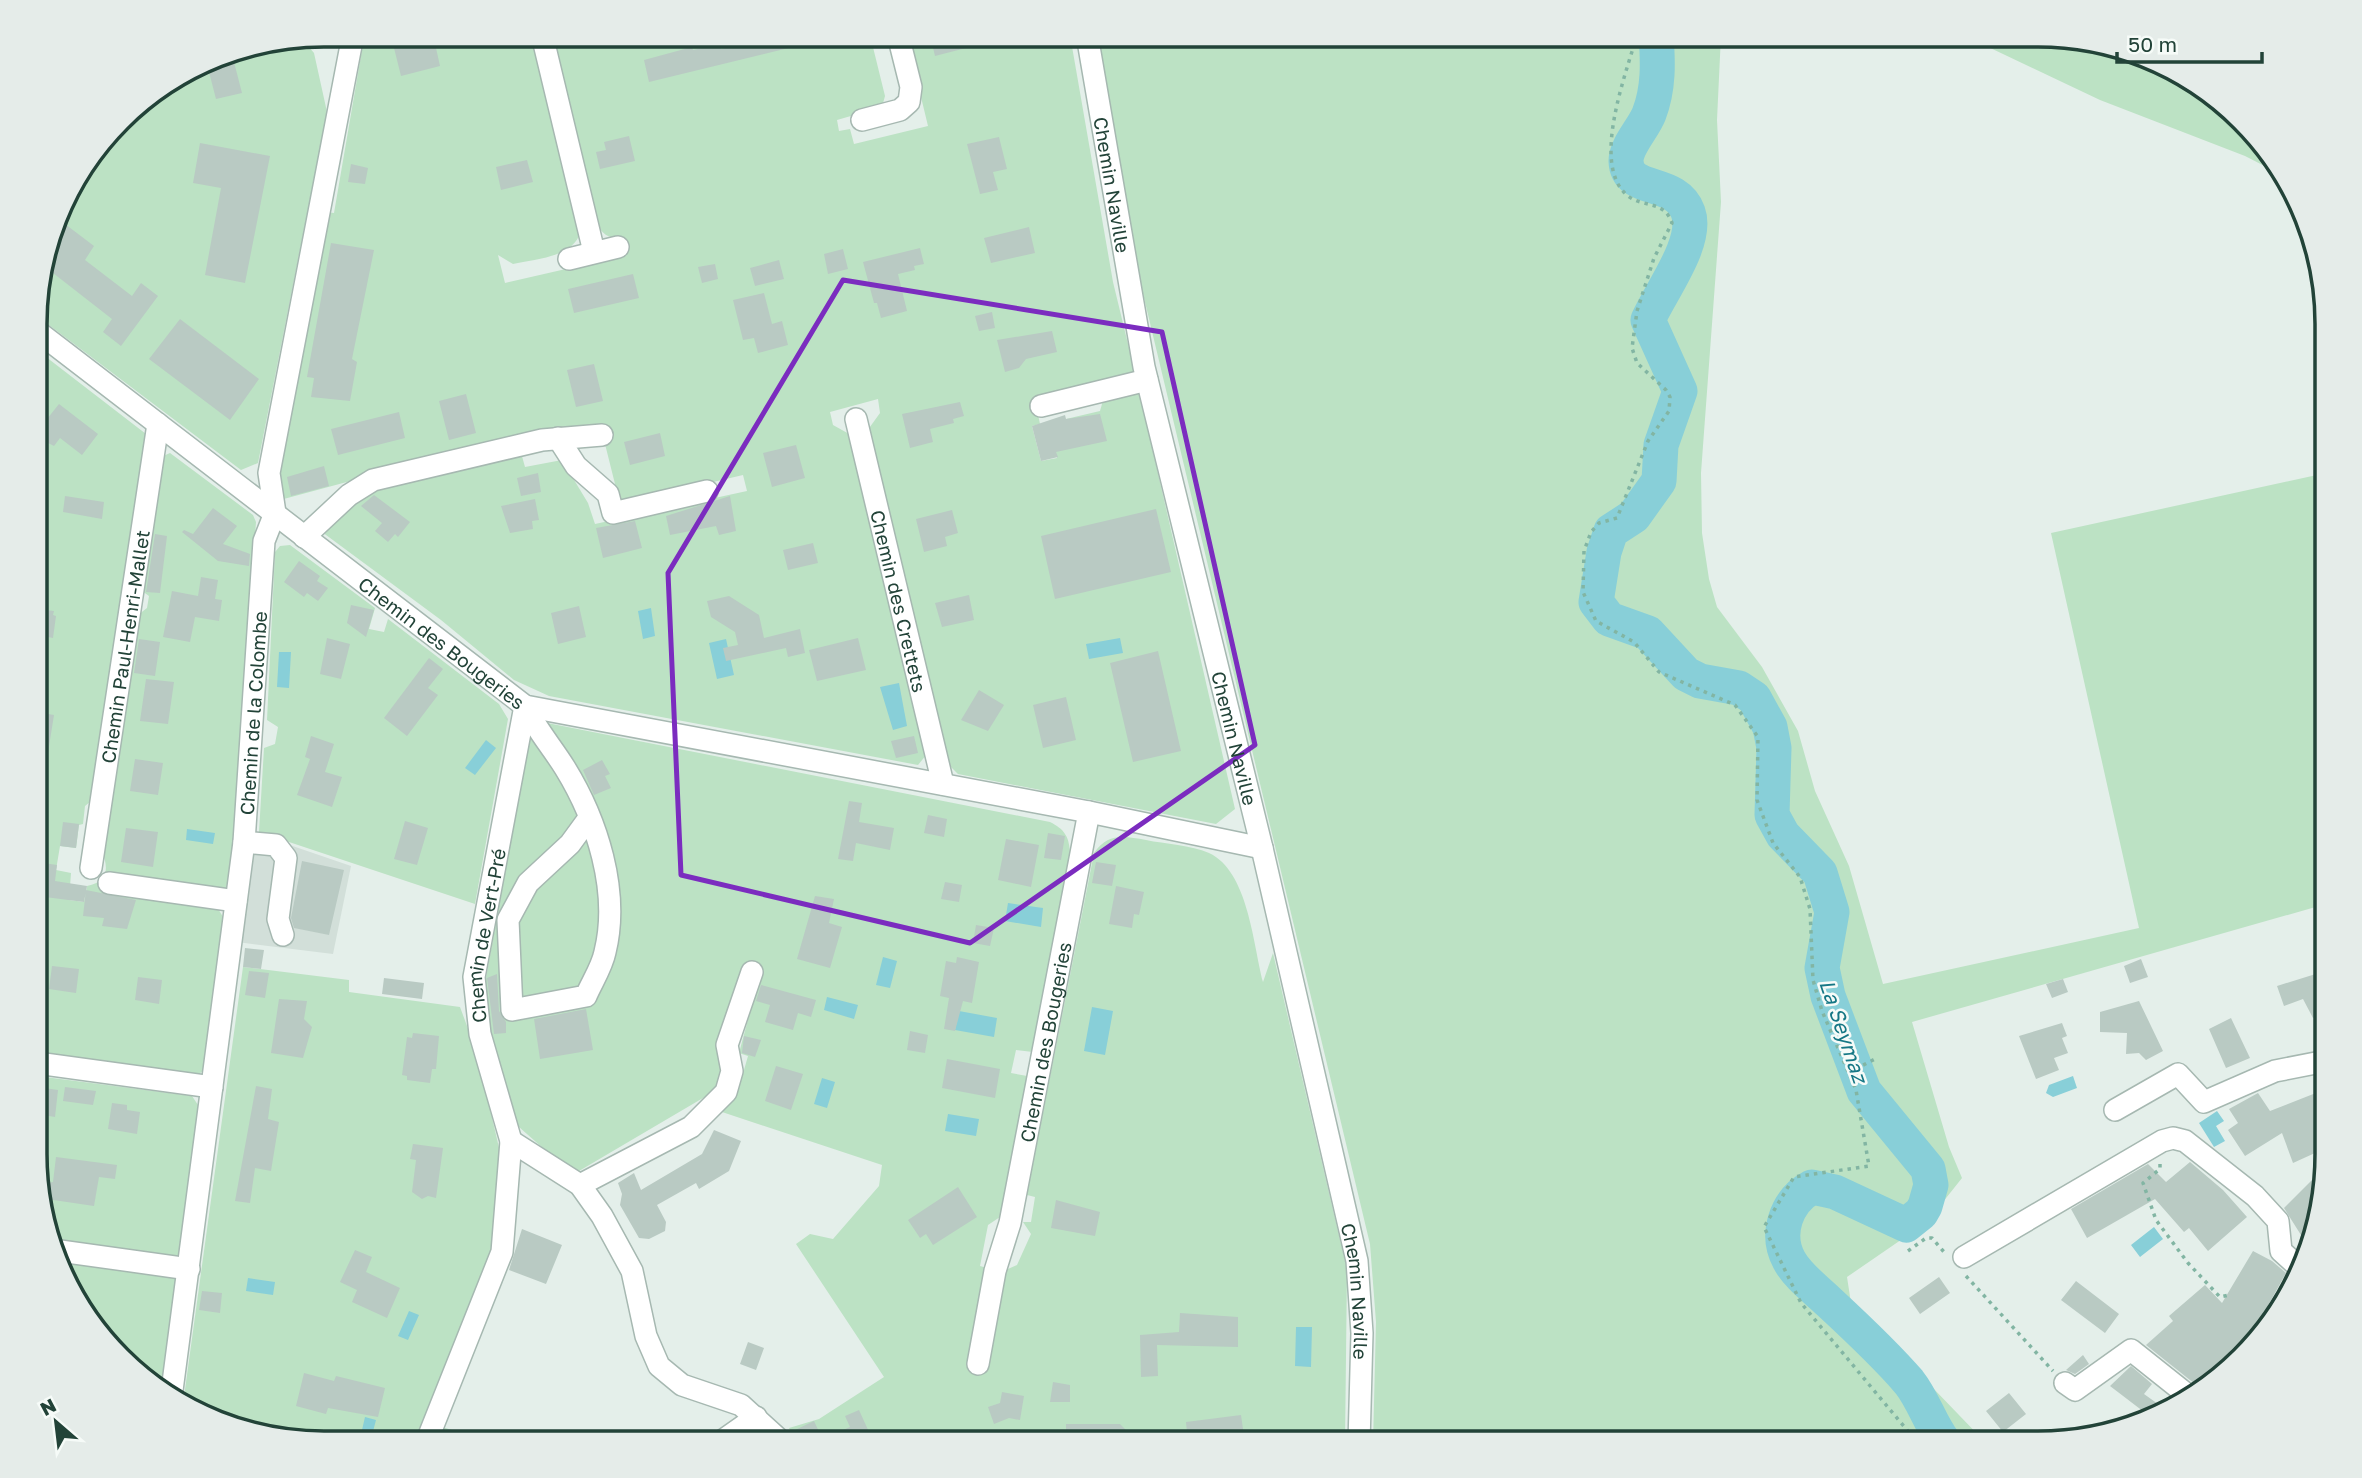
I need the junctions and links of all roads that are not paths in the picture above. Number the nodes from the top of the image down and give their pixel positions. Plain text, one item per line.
1 (351, 47) edge
2 (545, 47) edge
3 (901, 47) edge
4 (1089, 47) edge
5 (862, 120) dead end
6 (618, 247) dead end
7 (594, 252) junction
8 (569, 259) dead end
9 (47, 339) edge
10 (1147, 380) junction
11 (1041, 406) dead end
12 (856, 419) dead end
13 (158, 424) junction
14 (601, 435) dead end
15 (558, 438) junction
16 (707, 491) dead end
17 (275, 513) junction
18 (304, 537) junction
19 (525, 706) junction
20 (943, 784) junction
21 (1089, 812) junction
22 (589, 818) junction
23 (244, 842) junction
24 (1262, 848) junction
25 (91, 868) dead end
26 (109, 883) dead end
27 (236, 901) junction
28 (283, 935) dead end
29 (752, 972) dead end
30 (2315, 1063) edge
31 (47, 1064) edge
32 (212, 1087) junction
33 (2115, 1110) dead end
34 (511, 1141) junction
35 (580, 1185) junction
36 (65, 1252) edge
37 (1964, 1257) dead end
38 (2293, 1262) edge
39 (189, 1269) junction
40 (978, 1364) dead end
41 (2065, 1383) road end
42 (173, 1386) edge
43 (2182, 1390) edge
44 (755, 1417) junction
45 (431, 1431) edge
46 (736, 1431) edge
47 (770, 1431) edge
48 (1359, 1431) edge

1 - 17 street, Chemin de la Colombe
2 - 7 street
3 - 5 street
4 - 10 street, Chemin Naville
6 - 7 street
7 - 8 street
9 - 13 street, Chemin des Bougeries
10 - 11 street
10 - 24 street, Chemin Naville
12 - 20 street, Chemin des Crettets
13 - 17 street, Chemin des Bougeries
13 - 25 street, Chemin Paul-Henri-Mallet
14 - 15 street
15 - 16 street
15 - 18 street
17 - 18 street, Chemin des Bougeries
17 - 23 street, Chemin de la Colombe
18 - 19 street, Chemin des Bougeries
19 - 20 street, Chemin des Bougeries
19 - 22 street
19 - 34 street, Chemin de Vert-Pré
20 - 21 street, Chemin des Bougeries
21 - 24 street, Chemin des Bougeries
21 - 40 street, Chemin des Bougeries
22 - 22 street
23 - 27 street, Chemin de la Colombe
23 - 28 street
24 - 48 street, Chemin Naville
26 - 27 street
27 - 32 street, Chemin de la Colombe
29 - 35 street
30 - 33 street
31 - 32 street
32 - 39 street, Chemin de la Colombe
34 - 35 street
34 - 45 street, Chemin de Vert-Pré
35 - 44 street
36 - 39 street
37 - 38 street
39 - 42 street, Chemin de la Colombe
41 - 43 street
44 - 46 street
44 - 47 street

